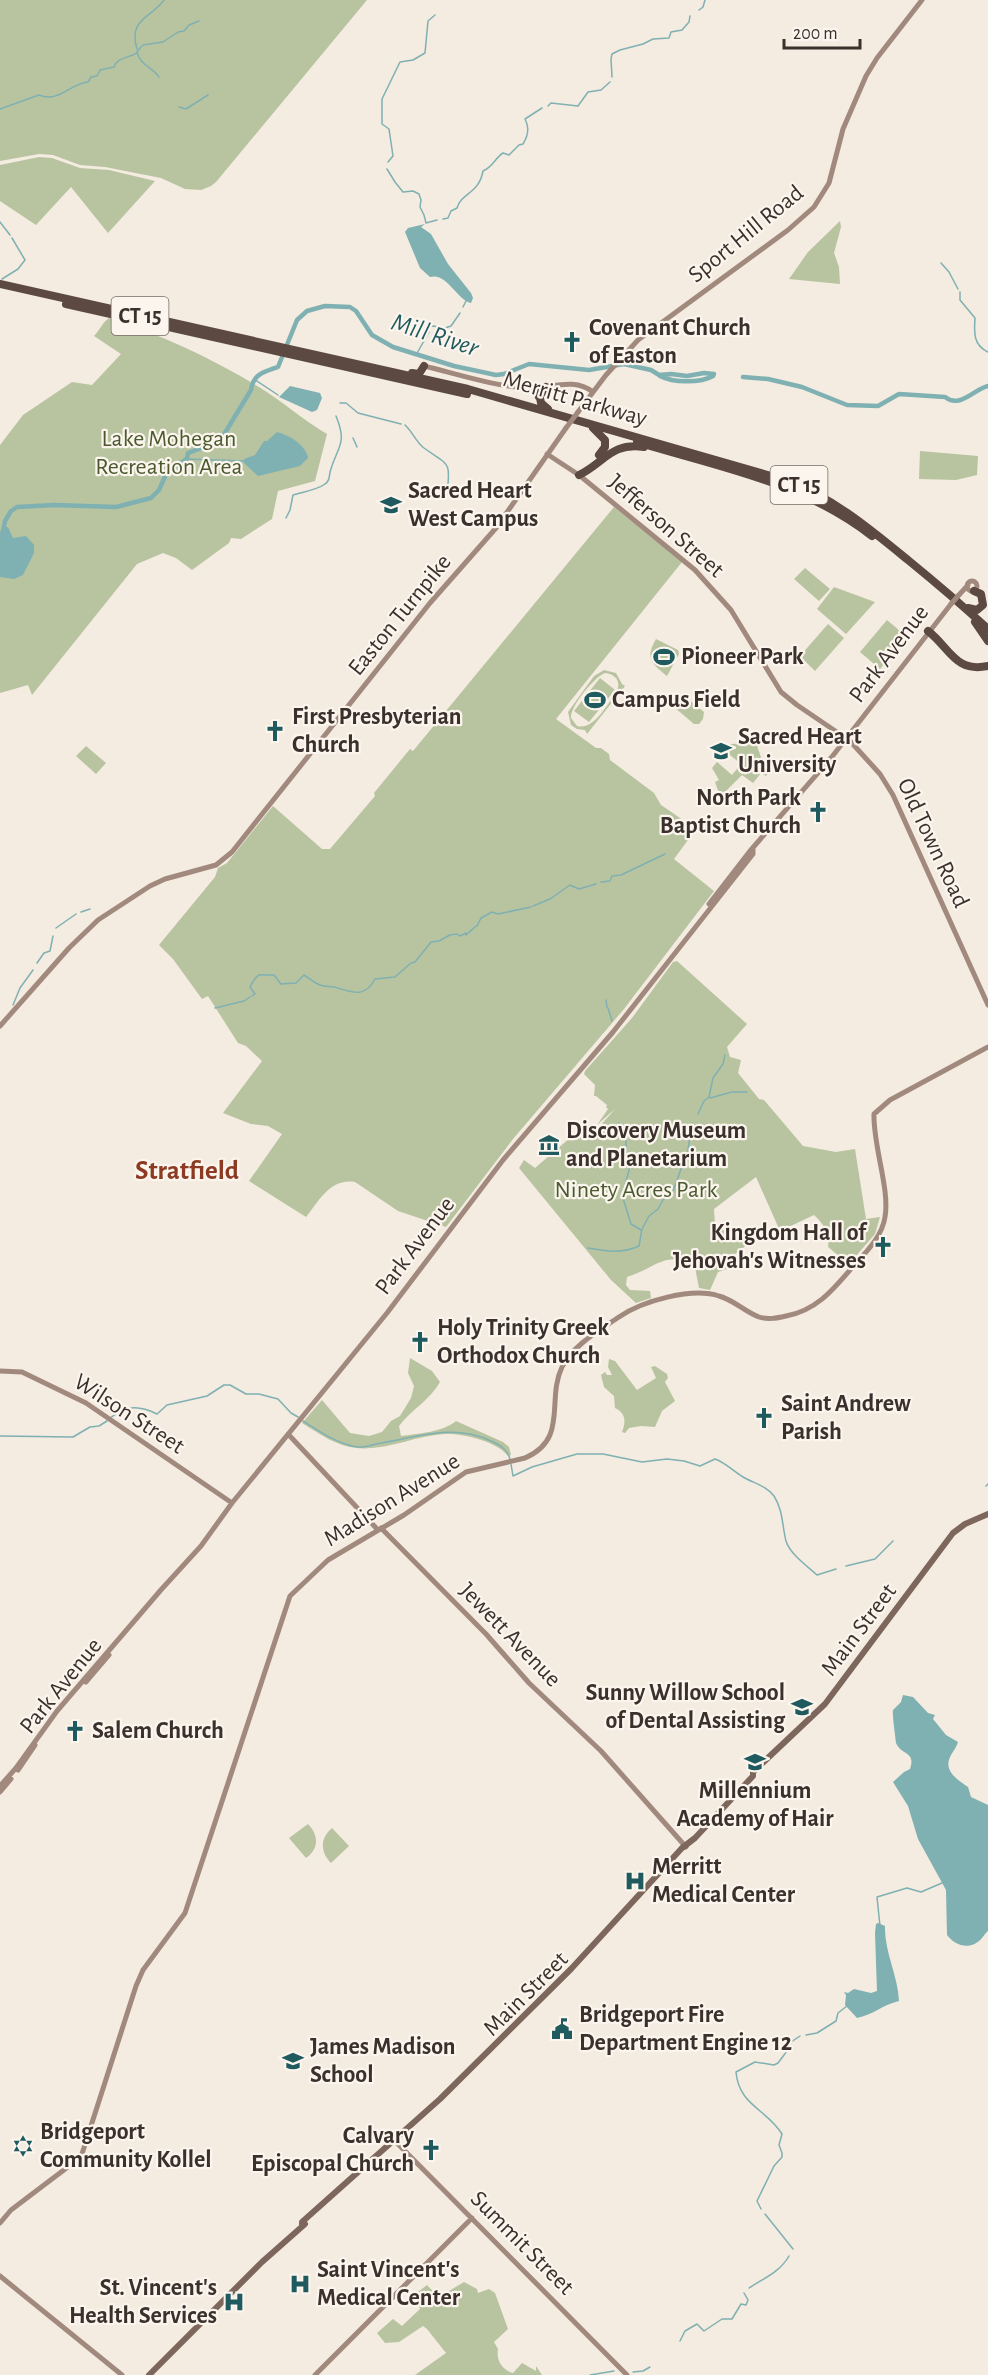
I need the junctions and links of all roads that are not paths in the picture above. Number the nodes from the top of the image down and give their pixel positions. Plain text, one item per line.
1 (922, 0) edge
2 (0, 284) edge
3 (0, 288) edge
4 (280, 350) junction
5 (290, 352) junction
6 (424, 366) joint
7 (383, 370) junction
8 (606, 375) joint
9 (542, 387) junction
10 (452, 391) junction
11 (490, 391) dead end
12 (593, 392) junction
13 (470, 399) dead end
14 (518, 403) junction
15 (563, 416) junction
16 (592, 428) junction
17 (671, 452) junction
18 (547, 454) junction
19 (579, 475) junction
20 (972, 588) junction
21 (962, 605) junction
22 (988, 612) edge
23 (974, 621) junction
24 (988, 629) edge
25 (927, 631) junction
26 (988, 634) edge
27 (988, 641) edge
28 (948, 651) junction
29 (988, 658) edge
30 (988, 666) edge
31 (847, 738) junction
32 (988, 1005) edge
33 (0, 1026) edge
34 (988, 1047) edge
35 (0, 1371) edge
36 (288, 1434) junction
37 (232, 1503) junction
38 (988, 1516) edge
39 (379, 1529) junction
40 (128, 1630) junction
41 (0, 1786) edge
42 (0, 1792) edge
43 (686, 1846) junction
44 (395, 2142) junction
45 (472, 2218) junction
46 (0, 2223) edge
47 (0, 2276) edge
48 (172, 2351) junction
49 (626, 2373) edge
50 (122, 2375) edge
51 (145, 2375) edge
52 (149, 2375) edge
53 (315, 2375) edge

1 - 8 main road, Sport Hill Road
2 - 4 highway, Merritt Parkway / CT 15
3 - 4 highway, Merritt Parkway / CT 15
4 - 5 highway, Merritt Parkway / CT 15
5 - 7 highway, Merritt Parkway / CT 15
5 - 10 highway, Merritt Parkway / CT 15
6 - 7 highway
6 - 9 main road
7 - 14 highway, Merritt Parkway / CT 15
8 - 12 main road, Easton Turnpike
9 - 12 main road
9 - 15 highway
10 - 13 highway
10 - 16 highway, Merritt Parkway / CT 15
11 - 14 highway
12 - 18 main road, Easton Turnpike, bridge
14 - 15 highway, Merritt Parkway / CT 15
15 - 21 highway, Merritt Parkway / CT 15
16 - 17 highway, Merritt Parkway / CT 15
16 - 19 highway
17 - 19 highway
17 - 23 highway, Merritt Parkway / CT 15
18 - 19 main road, Jefferson Street
18 - 33 main road, Easton Turnpike
19 - 31 main road, Jefferson Street
20 - 21 highway
20 - 22 highway
20 - 25 main road, Park Avenue, bridge
21 - 24 highway, Merritt Parkway / CT 15
23 - 26 highway, Merritt Parkway / CT 15
23 - 27 highway
25 - 28 highway
25 - 31 main road, Park Avenue
28 - 29 highway
28 - 30 highway
31 - 32 main road, Old Town Road
31 - 36 main road, Park Avenue
34 - 39 main road, Madison Avenue
35 - 37 main road, Wilson Street
36 - 37 main road, Park Avenue
36 - 39 main road, Jewett Avenue
37 - 40 main road, Park Avenue
38 - 43 main road, Main Street
39 - 43 main road, Jewett Avenue
39 - 46 main road, Madison Avenue
40 - 41 main road, Park Avenue
40 - 42 main road, Park Avenue
43 - 44 main road, Main Street
44 - 45 main road, Summit Street
44 - 48 main road, Main Street
45 - 49 main road, Summit Street
45 - 53 main road
47 - 50 main road
48 - 51 main road, Main Street
48 - 52 main road, Main Street

